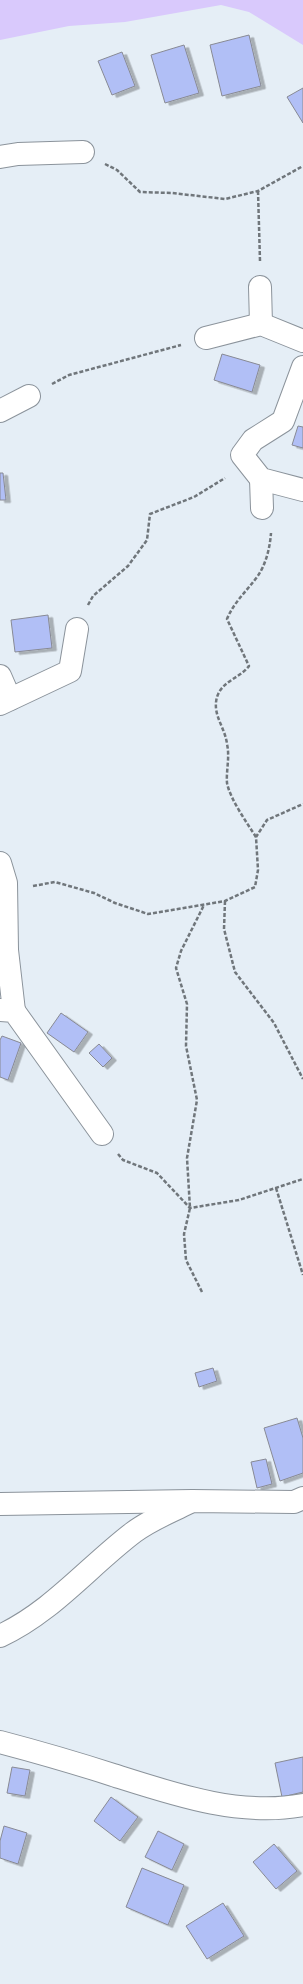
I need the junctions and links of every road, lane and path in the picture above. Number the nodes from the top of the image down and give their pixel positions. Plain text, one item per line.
1 (83, 152) joint
2 (0, 157) edge
3 (303, 166) edge
4 (258, 191) junction
5 (260, 287) joint
6 (261, 324) junction
7 (206, 338) joint
8 (303, 341) edge
9 (303, 367) edge
10 (29, 396) joint
11 (3, 403) edge
12 (242, 455) junction
13 (261, 479) junction
14 (303, 490) edge
15 (262, 508) joint
16 (77, 629) joint
17 (0, 676) edge
18 (5, 702) edge
19 (303, 804) edge
20 (256, 837) junction
21 (0, 863) edge
22 (7, 900) junction
23 (225, 901) junction
24 (204, 905) junction
25 (7, 1010) edge
26 (303, 1079) edge
27 (102, 1134) joint
28 (303, 1179) edge
29 (276, 1188) junction
30 (190, 1208) junction
31 (303, 1275) edge
32 (202, 1292) dead end
33 (303, 1498) edge
34 (192, 1501) junction
35 (0, 1504) edge
36 (0, 1636) edge
37 (0, 1742) edge
38 (303, 1805) edge

1 - 2 street
1 - 4 path
3 - 4 path
4 - 5 path
5 - 6 street
6 - 7 street
6 - 8 street
7 - 10 path
9 - 12 street
10 - 11 street
12 - 13 street
12 - 16 path
13 - 14 street
13 - 15 street
15 - 20 path
16 - 18 street
17 - 18 street
19 - 20 path
20 - 23 path
21 - 22 street
22 - 24 path
22 - 25 street
23 - 24 path
23 - 26 path
24 - 30 path
25 - 27 street
27 - 30 path
28 - 29 path
29 - 30 path
29 - 31 path
30 - 32 path
33 - 34 street
34 - 35 street
34 - 36 street
37 - 38 street

